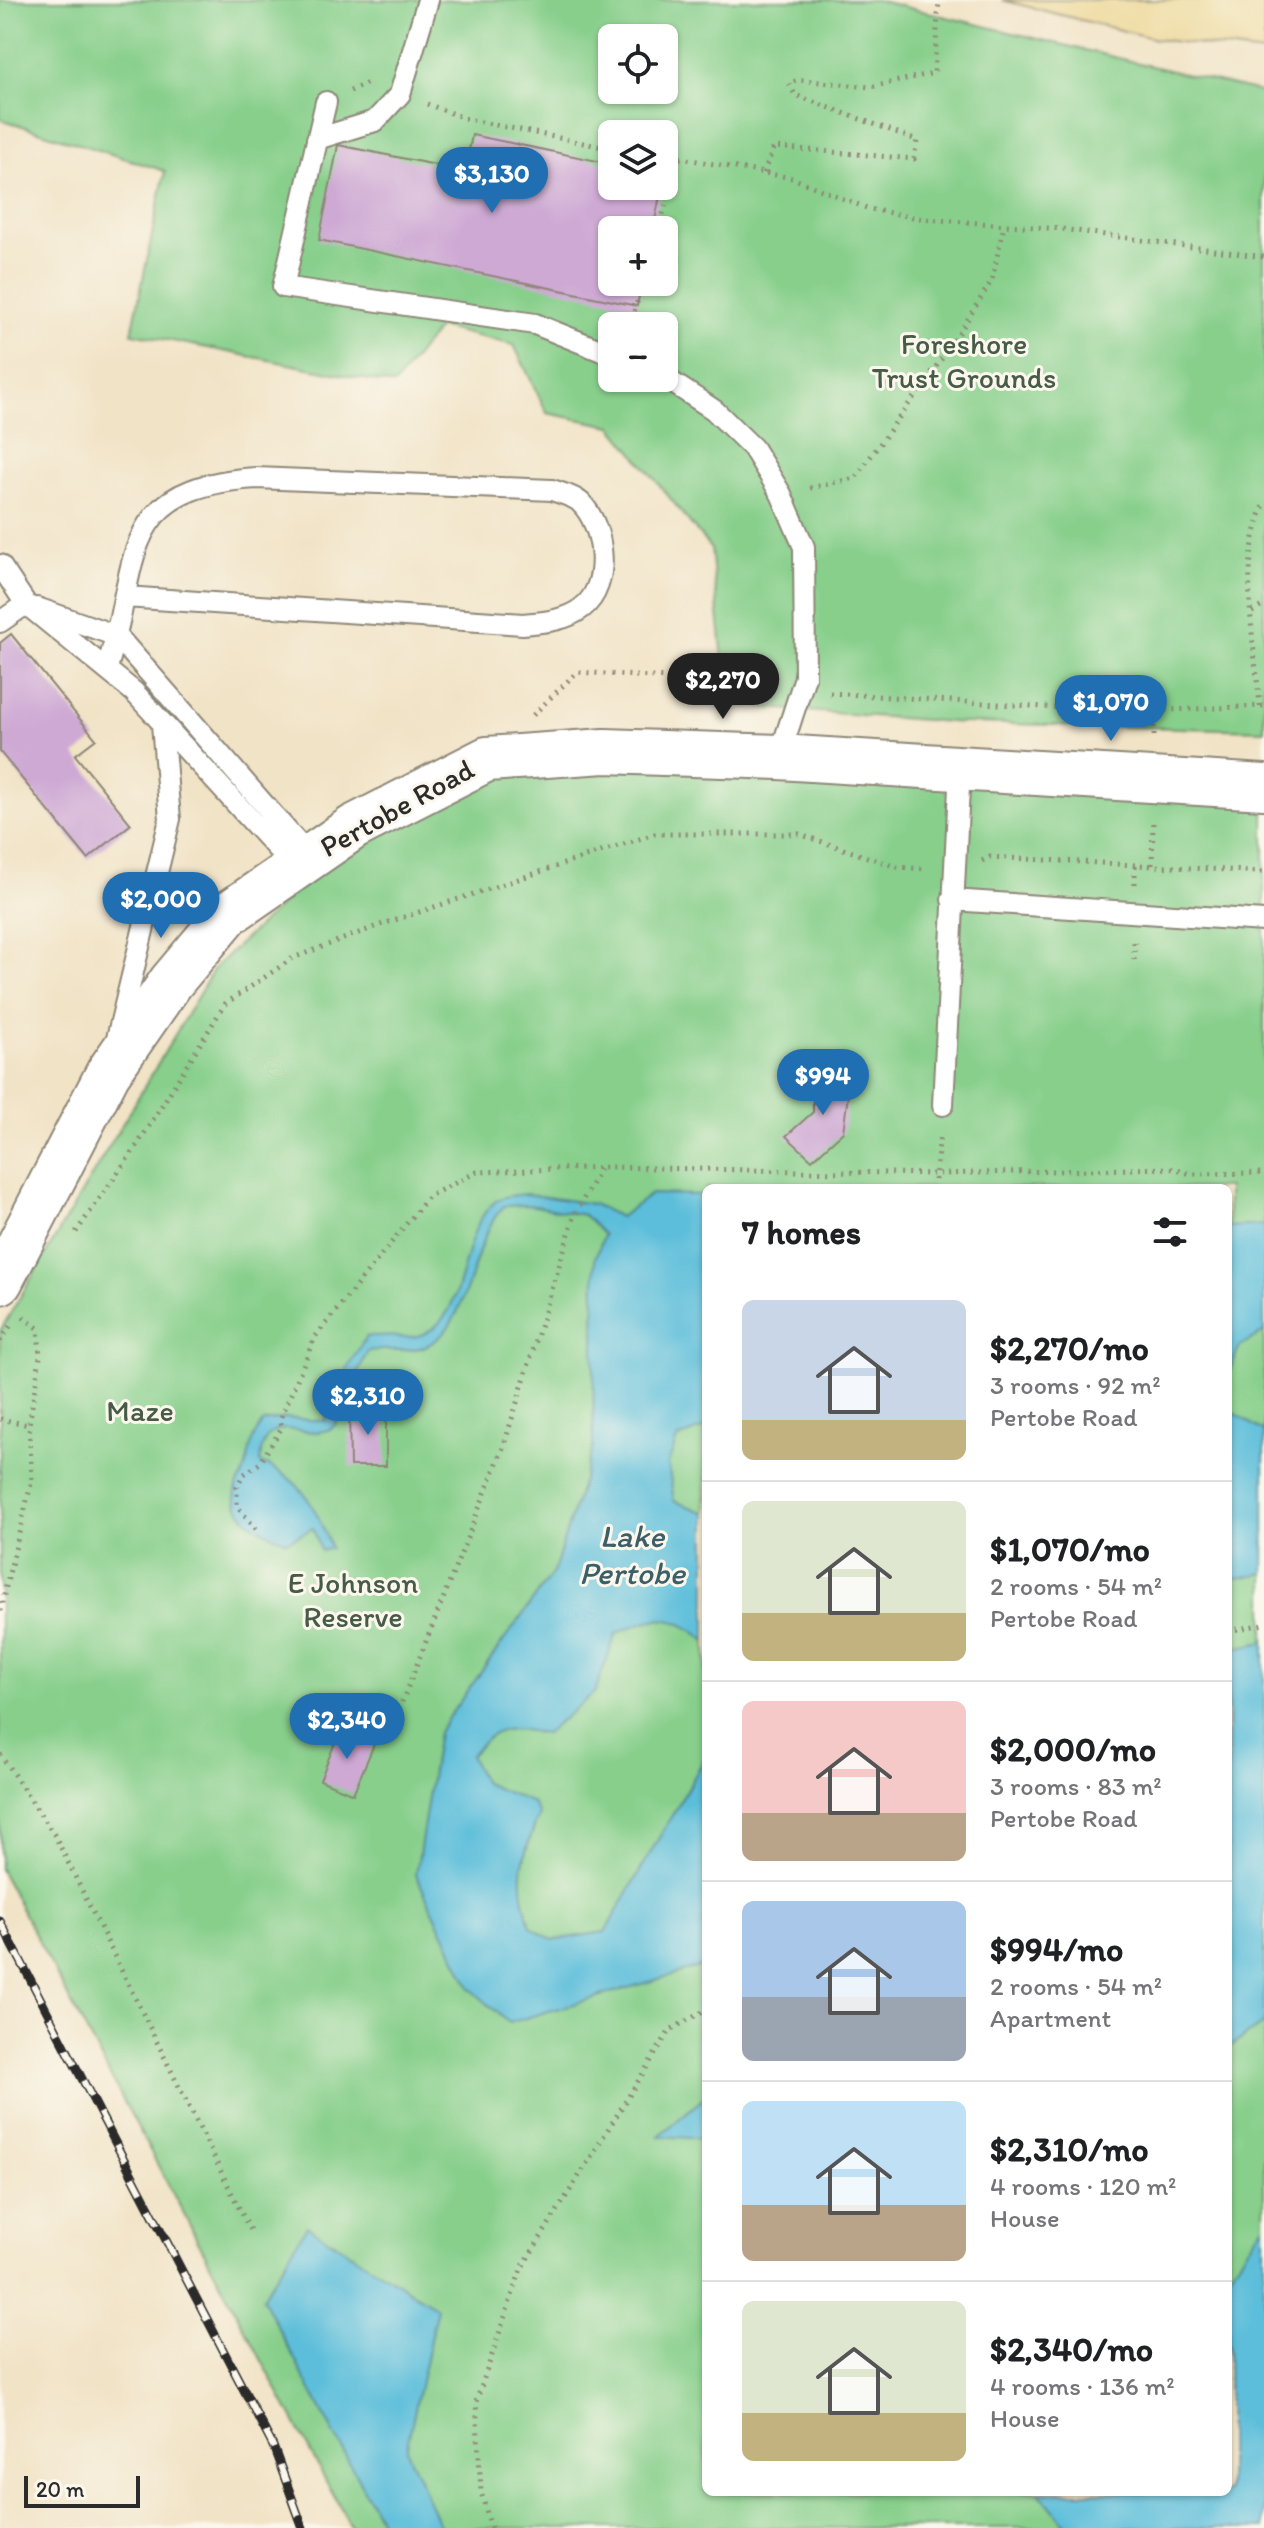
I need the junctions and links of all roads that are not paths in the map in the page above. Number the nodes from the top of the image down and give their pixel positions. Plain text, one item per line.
1 (428, 0) edge
2 (326, 102) road end
3 (317, 139) junction
4 (598, 349) edge
5 (678, 386) edge
6 (0, 565) edge
7 (125, 597) junction
8 (26, 604) junction
9 (0, 622) edge
10 (117, 636) junction
11 (107, 668) junction
12 (162, 724) junction
13 (779, 757) junction
14 (960, 768) junction
15 (1262, 787) edge
16 (301, 861) junction
17 (952, 900) junction
18 (1264, 921) edge
19 (108, 1073) junction
20 (943, 1105) road end
21 (15, 1299) edge

1 - 3 lane
2 - 3 lane
3 - 4 lane
5 - 13 lane
6 - 8 lane
7 - 7 lane
7 - 10 lane
8 - 9 lane
8 - 10 lane
8 - 11 lane
10 - 11 lane
10 - 16 lane
11 - 12 lane
12 - 16 lane
12 - 19 lane
13 - 14 street, Pertobe Road
13 - 16 street, Pertobe Road
14 - 15 street, Pertobe Road
14 - 17 lane
16 - 19 street, Pertobe Road
17 - 18 lane
17 - 20 lane
19 - 21 street, Pertobe Road

